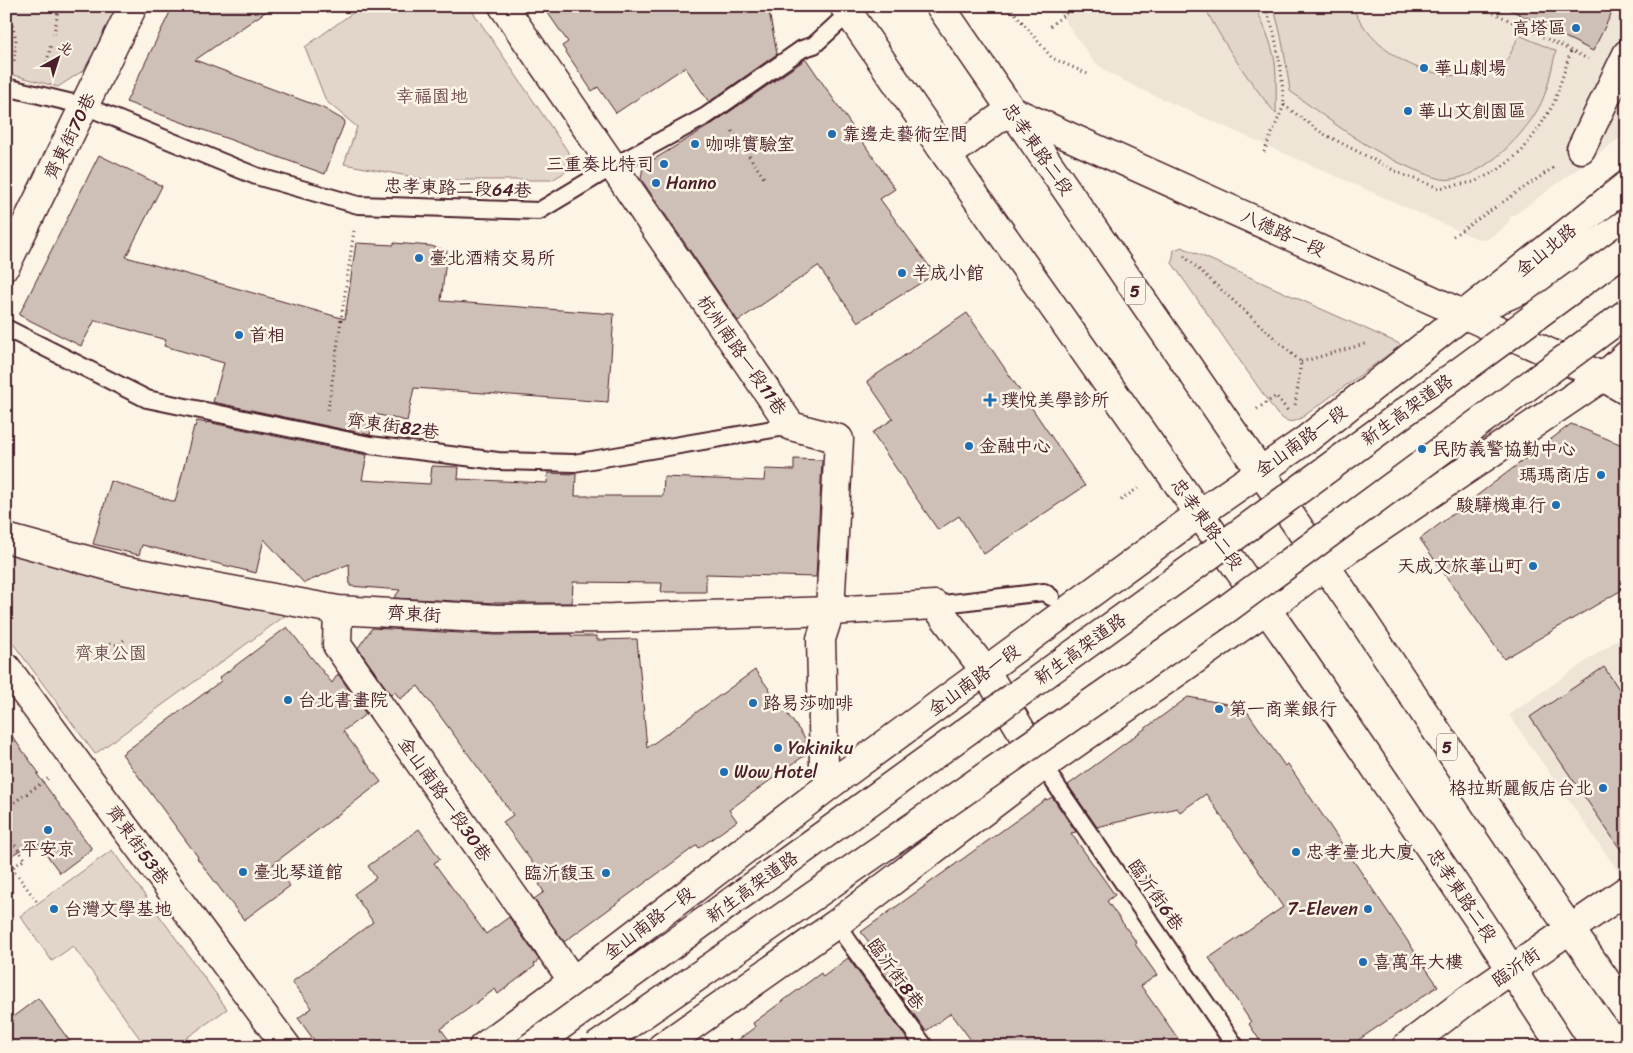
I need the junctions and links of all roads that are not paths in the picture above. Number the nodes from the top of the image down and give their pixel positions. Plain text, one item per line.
1 (133, 6) edge
2 (503, 6) edge
3 (940, 6) edge
4 (846, 10) edge
5 (1622, 64) edge
6 (7, 87) edge
7 (85, 106) junction
8 (1010, 110) junction
9 (1581, 149) road end
10 (947, 156) junction
11 (612, 167) junction
12 (1627, 185) edge
13 (1627, 222) edge
14 (1627, 249) edge
15 (6, 265) edge
16 (1627, 313) edge
17 (1465, 314) junction
18 (6, 328) edge
19 (1627, 355) edge
20 (1615, 371) edge
21 (1627, 391) edge
22 (791, 426) junction
23 (1260, 472) junction
24 (1199, 514) junction
25 (6, 538) edge
26 (1324, 566) junction
27 (1051, 597) dead end
28 (935, 605) junction
29 (1267, 609) junction
30 (338, 610) junction
31 (830, 611) junction
32 (6, 667) edge
33 (986, 672) junction
34 (1043, 766) junction
35 (835, 781) junction
36 (1627, 890) edge
37 (836, 924) junction
38 (1571, 929) junction
39 (1512, 970) junction
40 (574, 981) junction
41 (1627, 1011) edge
42 (287, 1047) edge
43 (483, 1047) edge
44 (531, 1047) edge
45 (596, 1047) edge
46 (662, 1047) edge
47 (925, 1047) edge
48 (1236, 1047) edge
49 (1406, 1047) edge
50 (1562, 1047) edge

1 - 7 main road, 齊東街70巷
2 - 11 main road, 杭州南路一段11巷
3 - 8 main road, 忠孝東路二段 / 5
4 - 10 main road, 忠孝東路二段
4 - 11 lane, 忠孝東路二段64巷
5 - 9 main road
6 - 7 lane, 忠孝東路二段64巷
7 - 11 lane, 忠孝東路二段64巷
7 - 15 main road, 齊東街70巷
8 - 10 main road
8 - 17 main road, 八德路一段
8 - 23 main road, 忠孝東路二段 / 5
10 - 24 main road, 忠孝東路二段
11 - 22 main road, 杭州南路一段11巷
12 - 17 main road, 金山北路
13 - 17 main road
14 - 44 main road, 新生高架道路, bridge
16 - 45 main road, bridge
17 - 20 main road, 八德路一段
17 - 23 main road, 金山南路一段
18 - 22 lane, 齊東街82巷
19 - 20 main road
20 - 21 main road, 八德路一段
20 - 26 main road
22 - 31 main road, 杭州南路一段11巷
23 - 24 main road, 金山南路一段
23 - 26 main road, 忠孝東路二段 / 5
24 - 29 main road, 忠孝東路二段
24 - 33 main road, 金山南路一段
25 - 30 main road, 齊東街
26 - 29 main road
26 - 38 main road, 忠孝東路二段 / 5
27 - 28 lane
28 - 31 main road, 齊東街
28 - 33 main road
29 - 34 main road
29 - 39 main road, 忠孝東路二段
30 - 31 main road, 齊東街
30 - 40 main road, 金山南路一段30巷
31 - 35 main road, 杭州南路一段11巷
32 - 42 main road, 齊東街53巷
33 - 34 main road
33 - 35 main road, 金山南路一段
34 - 37 main road
34 - 48 lane, 臨沂街6巷
35 - 40 main road, 金山南路一段
36 - 38 main road, 臨沂街
37 - 46 main road
37 - 47 lane, 臨沂街8巷
38 - 39 main road, 臨沂街
38 - 41 main road, 忠孝東路二段 / 5
39 - 49 main road, 臨沂街
39 - 50 main road, 忠孝東路二段
40 - 43 main road, 金山南路一段

